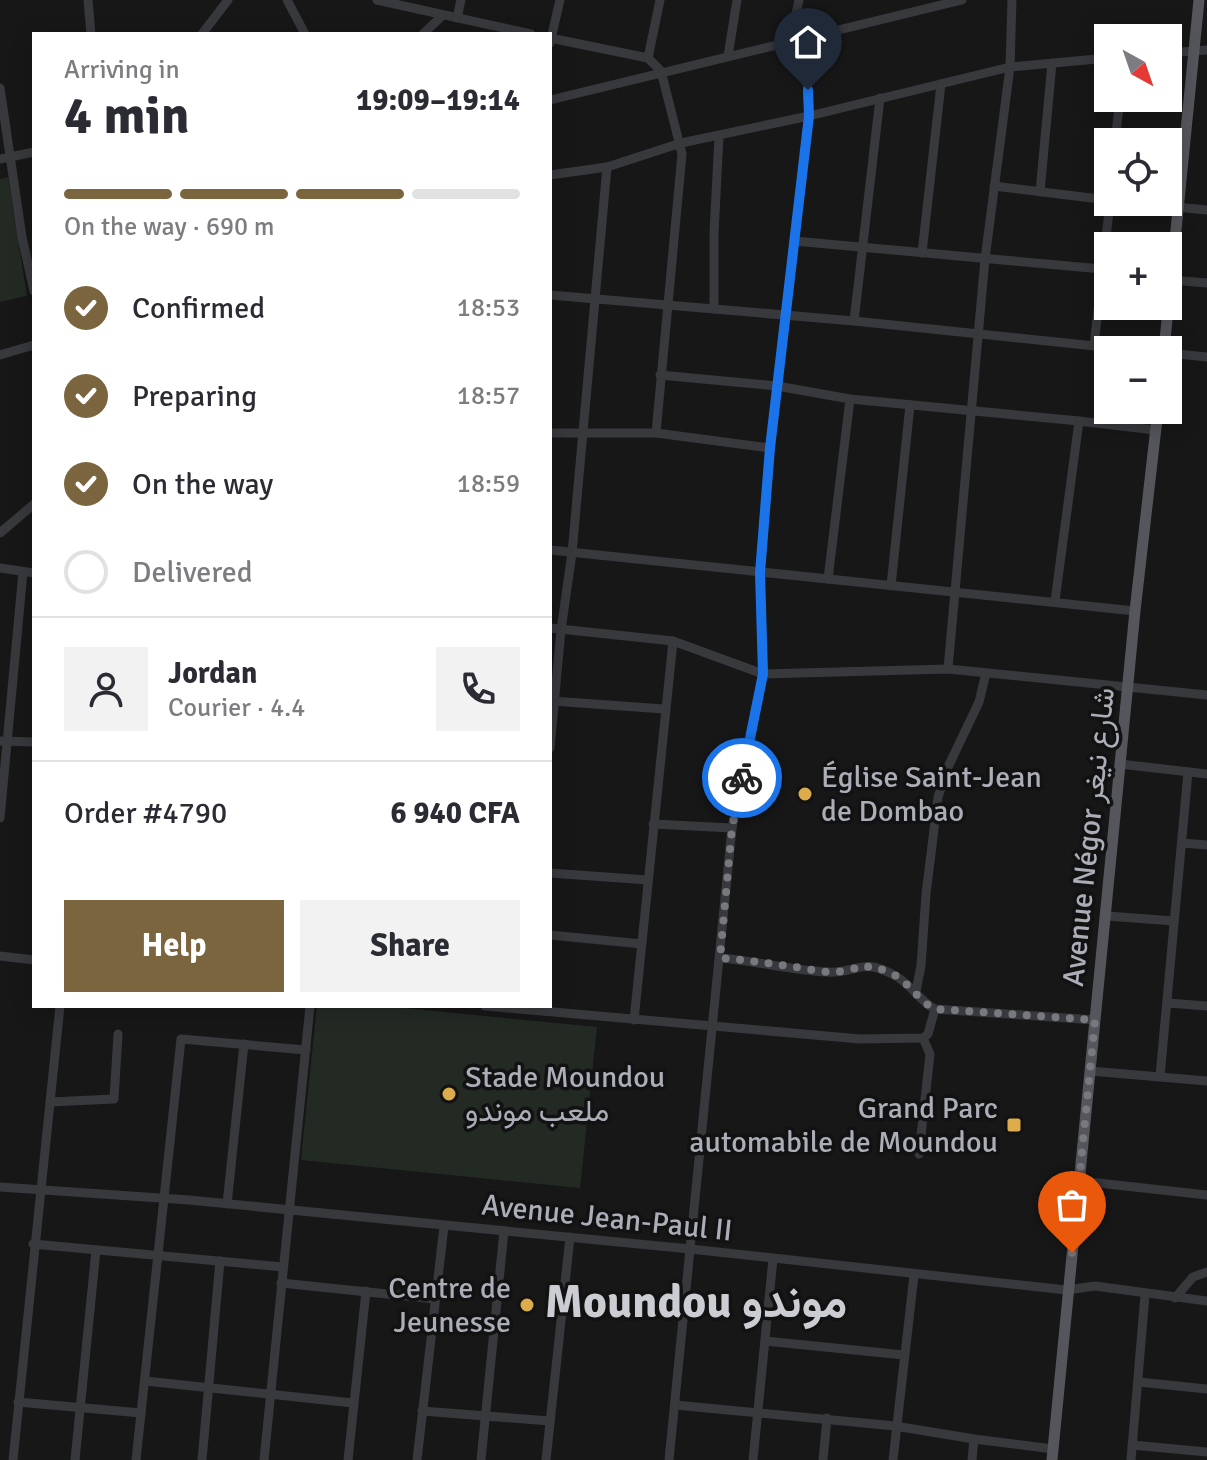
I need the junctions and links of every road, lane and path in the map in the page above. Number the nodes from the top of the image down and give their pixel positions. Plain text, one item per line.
1 (88, 0) edge
2 (228, 0) edge
3 (287, 0) edge
4 (377, 0) edge
5 (461, 0) edge
6 (560, 0) edge
7 (660, 0) edge
8 (737, 0) edge
9 (799, 0) edge
10 (962, 0) edge
11 (1012, 0) edge
12 (1199, 0) edge
13 (946, 1) edge
14 (443, 15) junction
15 (457, 18) junction
16 (91, 32) edge
17 (204, 32) edge
18 (304, 32) edge
19 (425, 32) edge
20 (522, 32) edge
21 (552, 32) edge
22 (805, 39) junction
23 (552, 40) edge
24 (790, 42) junction
25 (1201, 50) edge
26 (728, 56) junction
27 (648, 58) junction
28 (1094, 59) edge
29 (1052, 63) junction
30 (1010, 67) junction
31 (661, 71) junction
32 (941, 84) junction
33 (0, 88) edge
34 (880, 98) junction
35 (552, 99) edge
36 (809, 116) junction
37 (719, 136) junction
38 (681, 143) junction
39 (32, 152) edge
40 (12, 157) junction
41 (0, 159) edge
42 (607, 167) junction
43 (552, 175) edge
44 (994, 186) junction
45 (1182, 186) edge
46 (1040, 192) junction
47 (1094, 199) edge
48 (1182, 208) edge
49 (1207, 210) edge
50 (794, 241) junction
51 (864, 248) junction
52 (922, 253) junction
53 (985, 259) junction
54 (1094, 268) edge
55 (1182, 281) edge
56 (32, 282) edge
57 (1207, 283) edge
58 (552, 295) edge
59 (594, 299) junction
60 (667, 305) junction
61 (714, 309) junction
62 (786, 315) junction
63 (854, 321) junction
64 (978, 335) junction
65 (32, 346) edge
66 (1094, 346) edge
67 (1182, 354) edge
68 (0, 355) edge
69 (1207, 357) edge
70 (660, 375) junction
71 (777, 386) junction
72 (850, 399) junction
73 (910, 405) junction
74 (972, 411) junction
75 (1079, 421) junction
76 (1156, 424) edge
77 (1155, 430) junction
78 (552, 433) edge
79 (583, 433) junction
80 (656, 433) junction
81 (770, 448) junction
82 (32, 506) edge
83 (0, 533) edge
84 (552, 550) edge
85 (572, 553) junction
86 (0, 568) edge
87 (28, 573) edge
88 (760, 573) junction
89 (828, 579) junction
90 (891, 586) junction
91 (956, 593) junction
92 (1055, 601) junction
93 (1135, 611) junction
94 (552, 628) edge
95 (561, 630) junction
96 (673, 641) junction
97 (948, 669) junction
98 (986, 673) junction
99 (763, 674) junction
100 (1128, 687) junction
101 (1207, 695) edge
102 (552, 701) edge
103 (664, 709) junction
104 (4, 741) edge
105 (32, 742) edge
106 (1120, 764) junction
107 (1188, 772) junction
108 (1207, 774) edge
109 (0, 818) edge
110 (653, 824) junction
111 (732, 828) junction
112 (1182, 843) junction
113 (1207, 845) edge
114 (552, 873) edge
115 (648, 880) junction
116 (1107, 916) junction
117 (1174, 921) junction
118 (552, 935) edge
119 (642, 944) junction
120 (0, 956) edge
121 (720, 958) junction
122 (32, 960) edge
123 (916, 991) junction
124 (1168, 1003) junction
125 (1207, 1006) edge
126 (60, 1008) edge
127 (310, 1008) edge
128 (524, 1008) edge
129 (935, 1009) junction
130 (634, 1020) junction
131 (1095, 1020) junction
132 (714, 1027) junction
133 (118, 1034) dead end
134 (923, 1038) junction
135 (244, 1044) junction
136 (306, 1050) junction
137 (1090, 1071) junction
138 (1160, 1076) junction
139 (1207, 1081) edge
140 (50, 1102) junction
141 (919, 1154) dead end
142 (1080, 1181) junction
143 (0, 1187) edge
144 (41, 1192) junction
145 (1207, 1195) edge
146 (165, 1198) junction
147 (227, 1204) junction
148 (288, 1211) junction
149 (444, 1226) junction
150 (504, 1231) junction
151 (570, 1237) junction
152 (33, 1244) junction
153 (690, 1249) junction
154 (96, 1250) junction
155 (158, 1256) junction
156 (773, 1259) junction
157 (220, 1261) junction
158 (283, 1267) junction
159 (1207, 1272) edge
160 (914, 1275) junction
161 (281, 1283) junction
162 (1067, 1290) junction
163 (366, 1291) junction
164 (1145, 1295) junction
165 (1175, 1298) junction
166 (435, 1299) junction
167 (1207, 1301) edge
168 (765, 1341) junction
169 (904, 1355) junction
170 (145, 1381) junction
171 (1139, 1382) junction
172 (209, 1388) junction
173 (1207, 1389) edge
174 (270, 1395) junction
175 (18, 1402) junction
176 (353, 1403) junction
177 (675, 1405) junction
178 (81, 1407) junction
179 (422, 1411) junction
180 (758, 1412) junction
181 (141, 1413) junction
182 (485, 1417) junction
183 (827, 1418) junction
184 (550, 1421) junction
185 (895, 1426) junction
186 (974, 1439) junction
187 (1132, 1445) junction
188 (1207, 1452) edge
189 (1052, 1454) edge
190 (13, 1460) edge
191 (75, 1460) edge
192 (136, 1460) edge
193 (202, 1460) edge
194 (264, 1460) edge
195 (348, 1460) edge
196 (417, 1460) edge
197 (481, 1460) edge
198 (546, 1460) edge
199 (669, 1460) edge
200 (753, 1460) edge
201 (823, 1460) edge
202 (893, 1460) edge
203 (972, 1460) edge
204 (1131, 1460) edge

1 - 16 street
2 - 17 street
3 - 18 street
4 - 14 street
5 - 15 street
6 - 21 street
7 - 27 street
8 - 26 street
9 - 24 street
10 - 13 street
11 - 30 street
12 - 25 main road
13 - 22 street
14 - 15 street
14 - 19 street
15 - 20 street
22 - 24 street
22 - 36 street
23 - 27 street
24 - 26 street
25 - 45 main road
26 - 31 street
27 - 31 street
28 - 29 street
29 - 30 street
29 - 46 street
30 - 32 street
30 - 44 street
31 - 35 street
31 - 38 street
32 - 34 street
32 - 52 street
33 - 40 street
34 - 36 street
34 - 51 street
36 - 37 street
36 - 50 street
37 - 38 street
37 - 61 street
38 - 42 street
38 - 60 street
39 - 40 street
40 - 41 street
40 - 56 street
42 - 43 street
42 - 59 street
44 - 46 street
44 - 53 street
46 - 47 street
48 - 49 street
50 - 51 street
50 - 62 street
51 - 52 street
51 - 63 street
52 - 53 street
53 - 54 street
53 - 64 street
55 - 57 street
58 - 59 street
59 - 60 street
59 - 79 street
60 - 61 street
60 - 70 street
61 - 62 street
62 - 63 street
62 - 71 street
63 - 64 street
64 - 66 street
64 - 74 street
65 - 68 street
67 - 69 street
70 - 71 street
70 - 80 street
71 - 72 street
71 - 81 street
72 - 73 street
72 - 89 street
73 - 74 street
73 - 90 street
74 - 75 street
74 - 91 street
75 - 77 street
75 - 92 street
76 - 77 main road, Avenue Négor شارع نيغر
77 - 93 main road, Avenue Négor شارع نيغر
78 - 79 street
79 - 80 street
79 - 85 street
80 - 81 street
81 - 88 street
82 - 83 street
84 - 85 street
85 - 88 street
85 - 95 street
86 - 87 street
87 - 104 street
88 - 89 street
88 - 99 street
89 - 90 street
90 - 91 street
91 - 92 street
91 - 97 street
92 - 93 street
93 - 100 main road, Avenue Négor شارع نيغر
94 - 95 street
95 - 96 street
95 - 102 street
96 - 99 street
96 - 103 street
97 - 98 street
97 - 99 street
98 - 100 street
98 - 123 street
99 - 111 street
100 - 101 street
100 - 106 main road, Avenue Négor شارع نيغر
102 - 103 street
103 - 110 street
104 - 105 street
104 - 109 street
106 - 107 street
106 - 116 main road, Avenue Négor شارع نيغر
107 - 108 street
107 - 112 street
110 - 111 street
110 - 115 street
111 - 121 street
112 - 113 street
112 - 117 street
114 - 115 street
115 - 119 street
116 - 117 street
116 - 131 main road, Avenue Négor شارع نيغر
117 - 124 street
118 - 119 street
119 - 130 street
120 - 122 street
121 - 123 street
121 - 132 street
123 - 129 street
124 - 125 street
124 - 138 street
126 - 140 street
127 - 136 street
128 - 130 street
129 - 131 street
129 - 134 street
130 - 132 street
131 - 137 main road, Avenue Négor شارع نيغر
132 - 134 street
132 - 153 street
133 - 140 street
134 - 141 street
135 - 136 street
135 - 146 street
135 - 147 street
136 - 148 street
137 - 138 street
137 - 142 main road, Avenue Négor شارع نيغر
138 - 139 street
140 - 144 street
142 - 145 street
142 - 162 main road, Avenue Négor شارع نيغر
143 - 144 street, Avenue Jean-Paul II
144 - 146 street, Avenue Jean-Paul II
144 - 152 street
146 - 147 street, Avenue Jean-Paul II
146 - 155 street
147 - 148 street, Avenue Jean-Paul II
148 - 149 street, Avenue Jean-Paul II
148 - 158 street
149 - 150 street, Avenue Jean-Paul II
149 - 166 street
150 - 151 street, Avenue Jean-Paul II
150 - 182 street
151 - 153 street, Avenue Jean-Paul II
151 - 184 street
152 - 154 street
152 - 175 street
153 - 156 street, Avenue Jean-Paul II
153 - 177 street
154 - 155 street
154 - 178 street
155 - 157 street
155 - 170 street
156 - 160 street, Avenue Jean-Paul II
156 - 168 street
157 - 158 street
157 - 172 street
158 - 161 street
159 - 165 street
160 - 162 street, Avenue Jean-Paul II
160 - 169 street
161 - 163 street
161 - 174 street
162 - 164 street, Avenue Jean-Paul II
162 - 189 main road, Avenue Négor شارع نيغر
163 - 166 street
163 - 176 street
164 - 165 street, Avenue Jean-Paul II
164 - 171 street
165 - 167 street, Avenue Jean-Paul II
166 - 179 street
168 - 169 street
168 - 180 street
169 - 185 street
170 - 172 street
170 - 181 street
171 - 173 street
171 - 187 street
172 - 174 street
172 - 193 street
174 - 176 street
174 - 194 street
175 - 178 street
175 - 190 street
176 - 195 street
177 - 180 street
177 - 199 street
178 - 181 street
178 - 191 street
179 - 182 street
179 - 196 street
180 - 183 street
180 - 200 street
181 - 192 street
182 - 184 street
182 - 197 street
183 - 185 street
183 - 201 street
184 - 198 street
185 - 186 street
185 - 202 street
186 - 189 street
186 - 203 street
187 - 188 street
187 - 204 street

